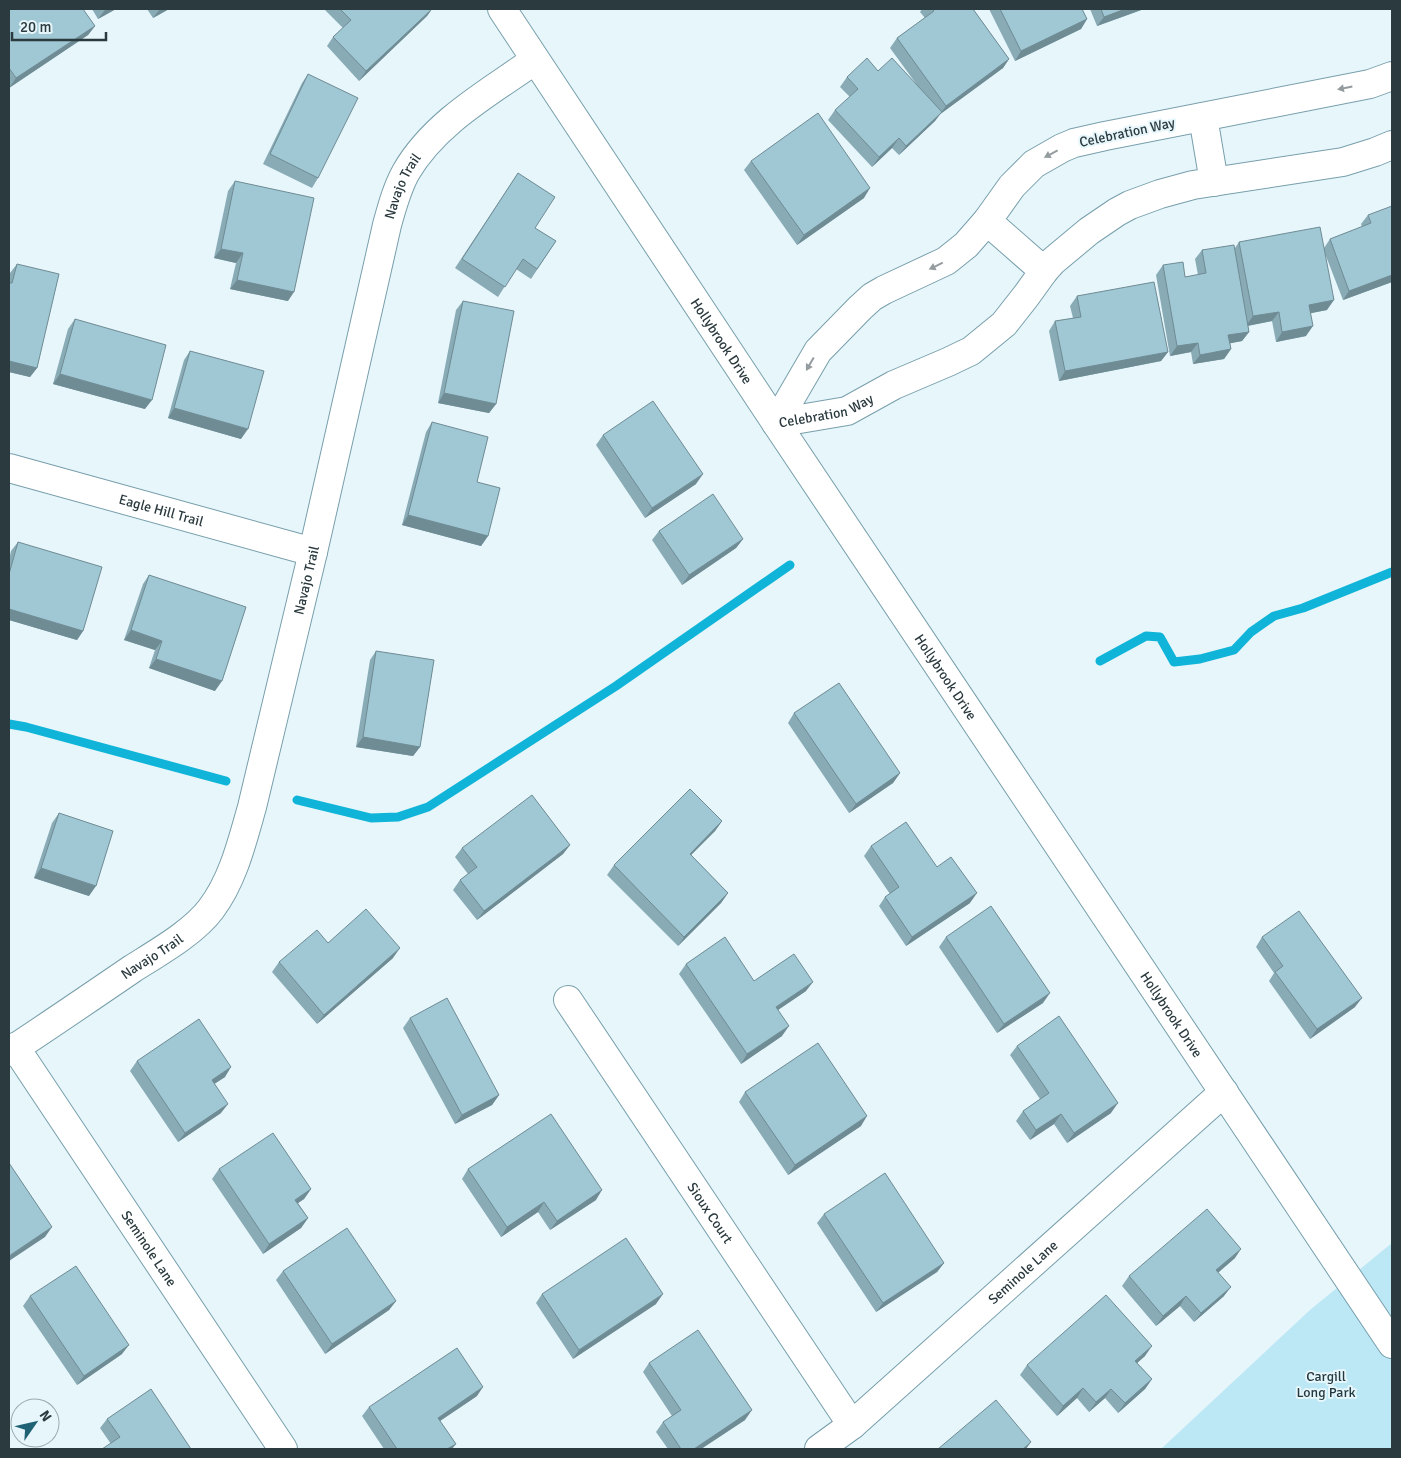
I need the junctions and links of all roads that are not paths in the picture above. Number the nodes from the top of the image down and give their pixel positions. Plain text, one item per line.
1 (502, 9) edge
2 (535, 60) junction
3 (1392, 76) edge
4 (1203, 116) junction
5 (1392, 145) edge
6 (1214, 182) junction
7 (987, 221) junction
8 (1044, 271) junction
9 (776, 423) junction
10 (9, 468) edge
11 (312, 552) junction
12 (568, 1000) dead end
13 (12, 1050) edge
14 (1224, 1092) junction
15 (1392, 1344) edge
16 (852, 1426) junction
17 (283, 1449) edge
18 (819, 1449) edge

1 - 2 street, Hollybrook Drive
2 - 9 street, Hollybrook Drive
2 - 11 street, Navajo Trail
3 -> 4 street, Celebration Way
4 - 6 street
4 -> 7 street, Celebration Way
5 - 6 street, Celebration Way
6 - 8 street, Celebration Way
7 - 8 street
7 -> 9 street, Celebration Way
8 - 9 street, Celebration Way
9 - 14 street, Hollybrook Drive
10 - 11 street, Eagle Hill Trail
11 - 13 street, Navajo Trail
12 - 16 street, Sioux Court
13 - 17 street, Seminole Lane
14 - 15 street, Hollybrook Drive
14 - 16 street, Seminole Lane
16 - 18 street, Seminole Lane

